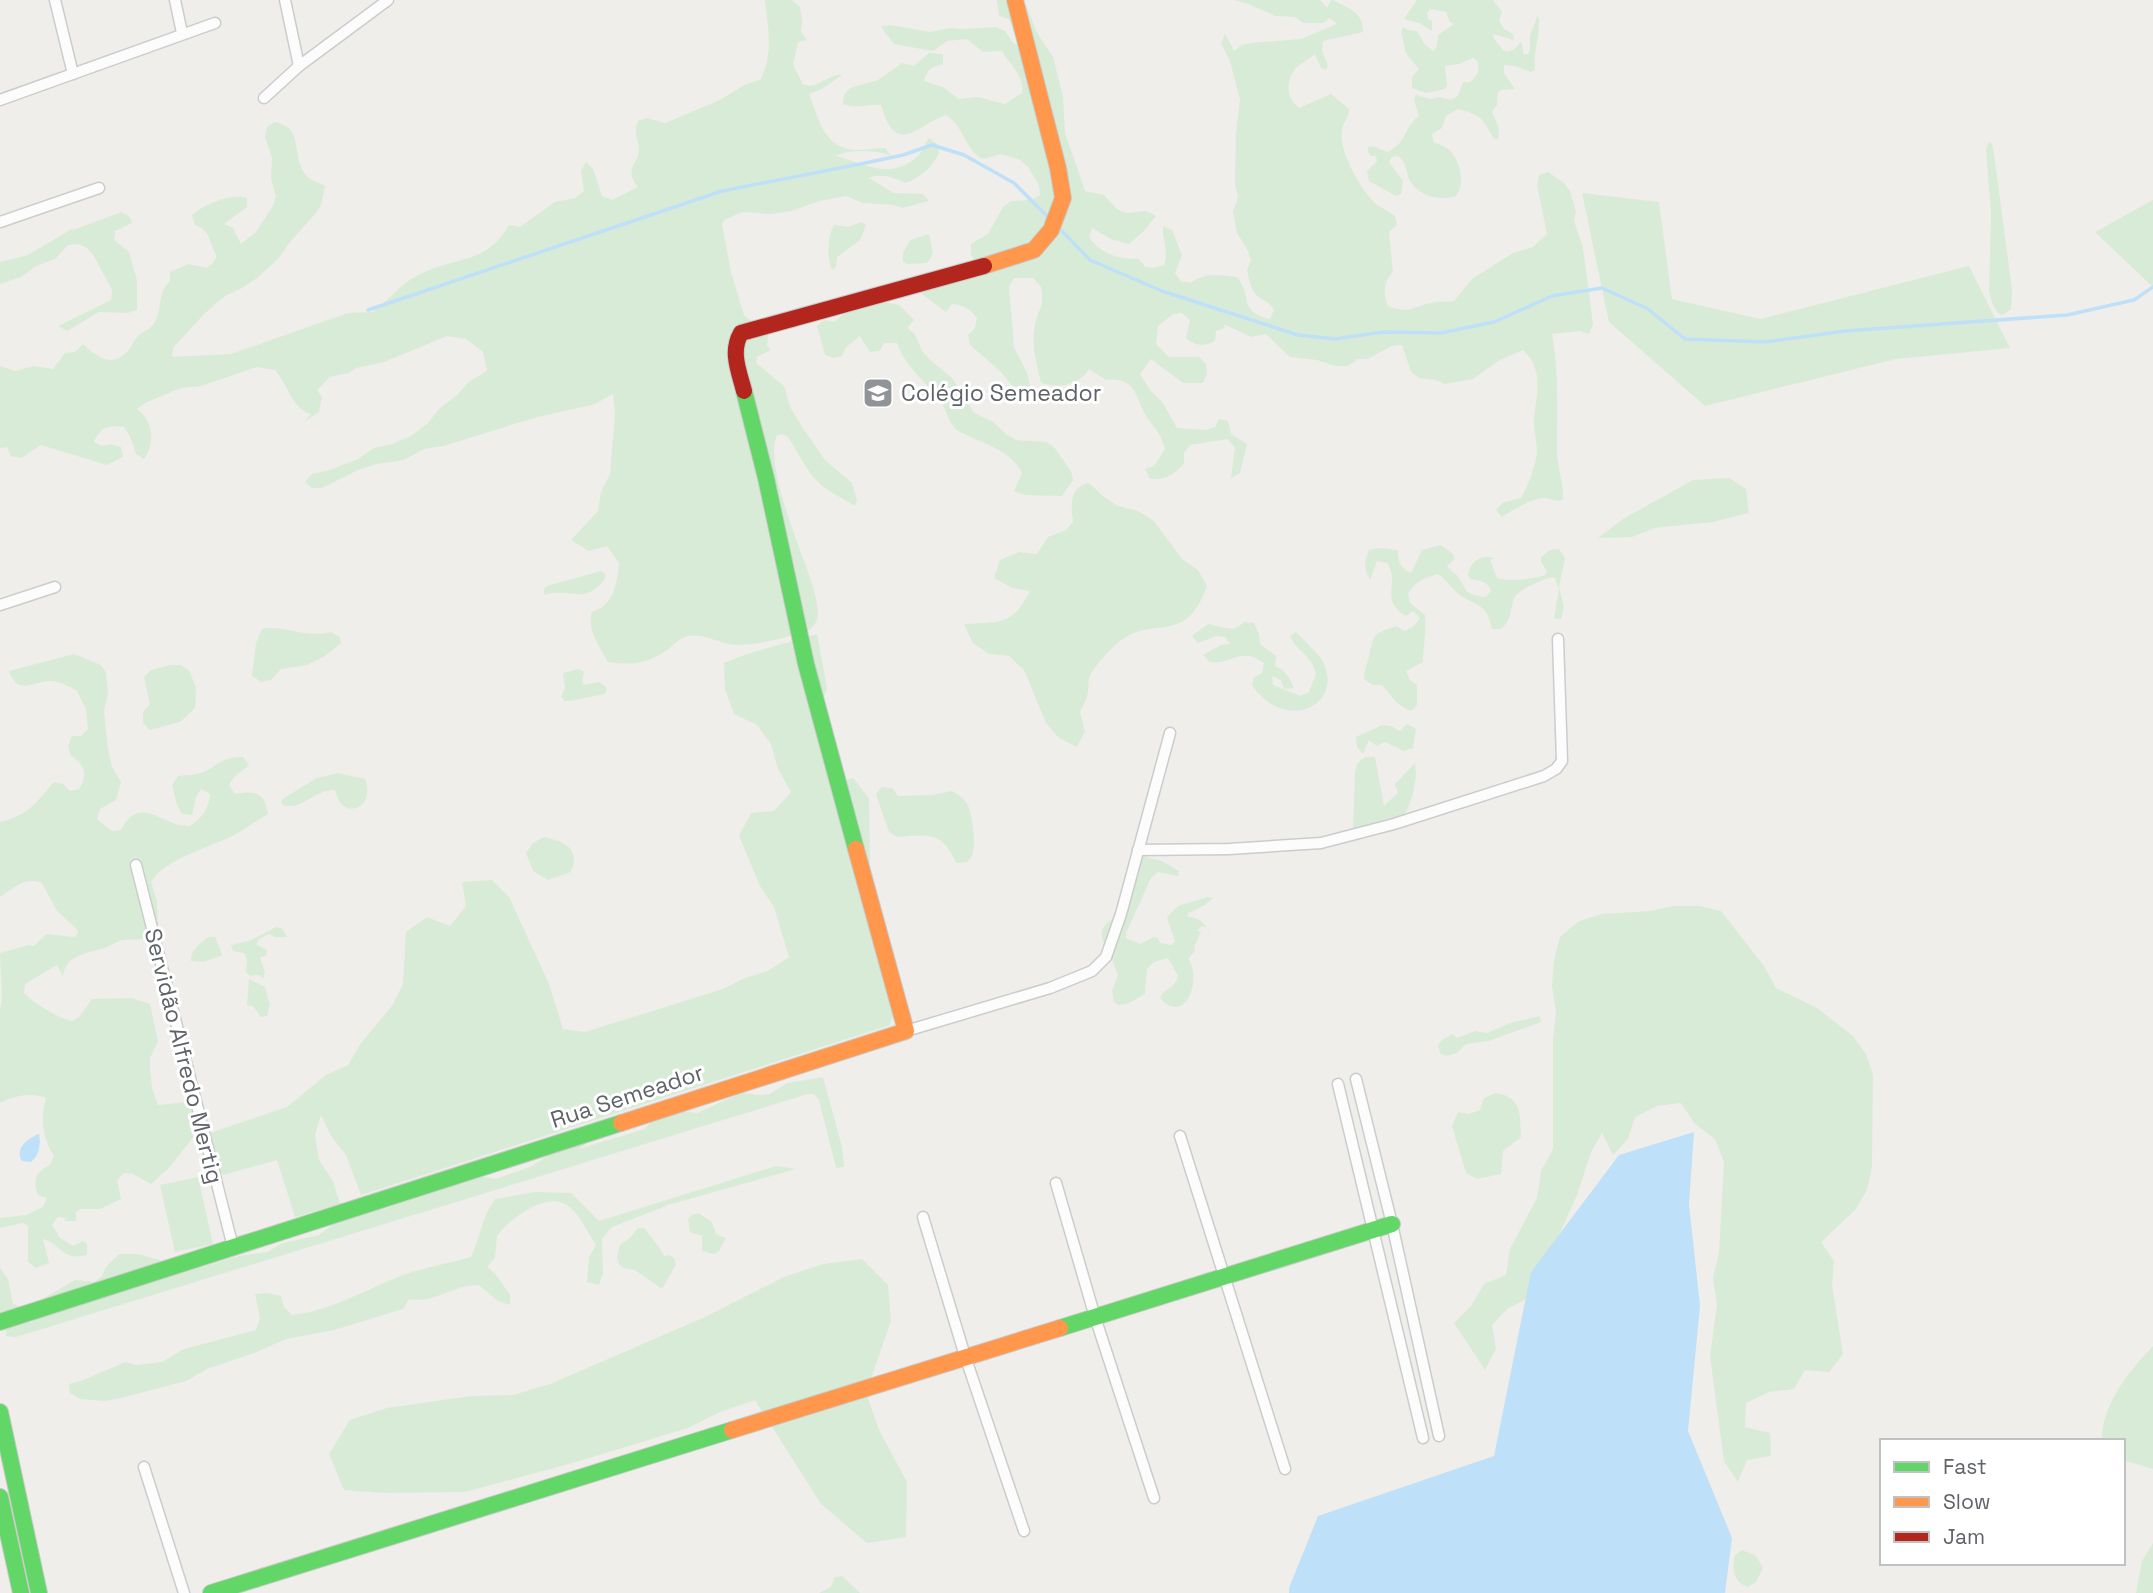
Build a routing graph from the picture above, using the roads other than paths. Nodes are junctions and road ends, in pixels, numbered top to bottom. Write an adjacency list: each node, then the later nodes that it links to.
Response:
1 (55, 0): 9 (street)
2 (175, 0): 7 (street)
3 (285, 0): 8 (street)
4 (388, 0): 8 (street)
5 (1015, 0): 20 (street)
6 (215, 23): 7 (street)
7 (182, 33): 9 (street)
8 (299, 66): 10 (street)
9 (73, 74): 11 (street)
10 (264, 98)
11 (0, 100)
12 (99, 188): 13 (street)
13 (0, 222)
14 (55, 587): 15 (street)
15 (0, 605)
16 (1558, 639): 18 (street)
17 (1170, 733): 18 (street)
18 (1138, 850): 20 (street)
19 (136, 864): 28 (street, Servidão Alfredo Mertig)
20 (906, 1031): 28 (street, Rua Semeador)
21 (1356, 1079): 26 (street)
22 (1338, 1084): 27 (street)
23 (1180, 1136): 29 (street)
24 (1055, 1183): 30 (street)
25 (923, 1217): 32 (street)
26 (1392, 1224): 27 (street); 34 (street)
27 (1374, 1230): 29 (street); 35 (street)
28 (233, 1247): 31 (street, Rua Semeador)
29 (1223, 1276): 30 (street); 37 (street)
30 (1095, 1317): 32 (street); 39 (street)
31 (0, 1322)
32 (965, 1356): 40 (street); 44 (street)
33 (0, 1412): 42 (street)
34 (1439, 1436)
35 (1423, 1438)
36 (144, 1467): 43 (street)
37 (1285, 1469)
38 (0, 1497): 41 (street)
39 (1153, 1498)
40 (1024, 1531)
41 (21, 1593)
42 (39, 1593)
43 (184, 1593)
44 (211, 1593)

